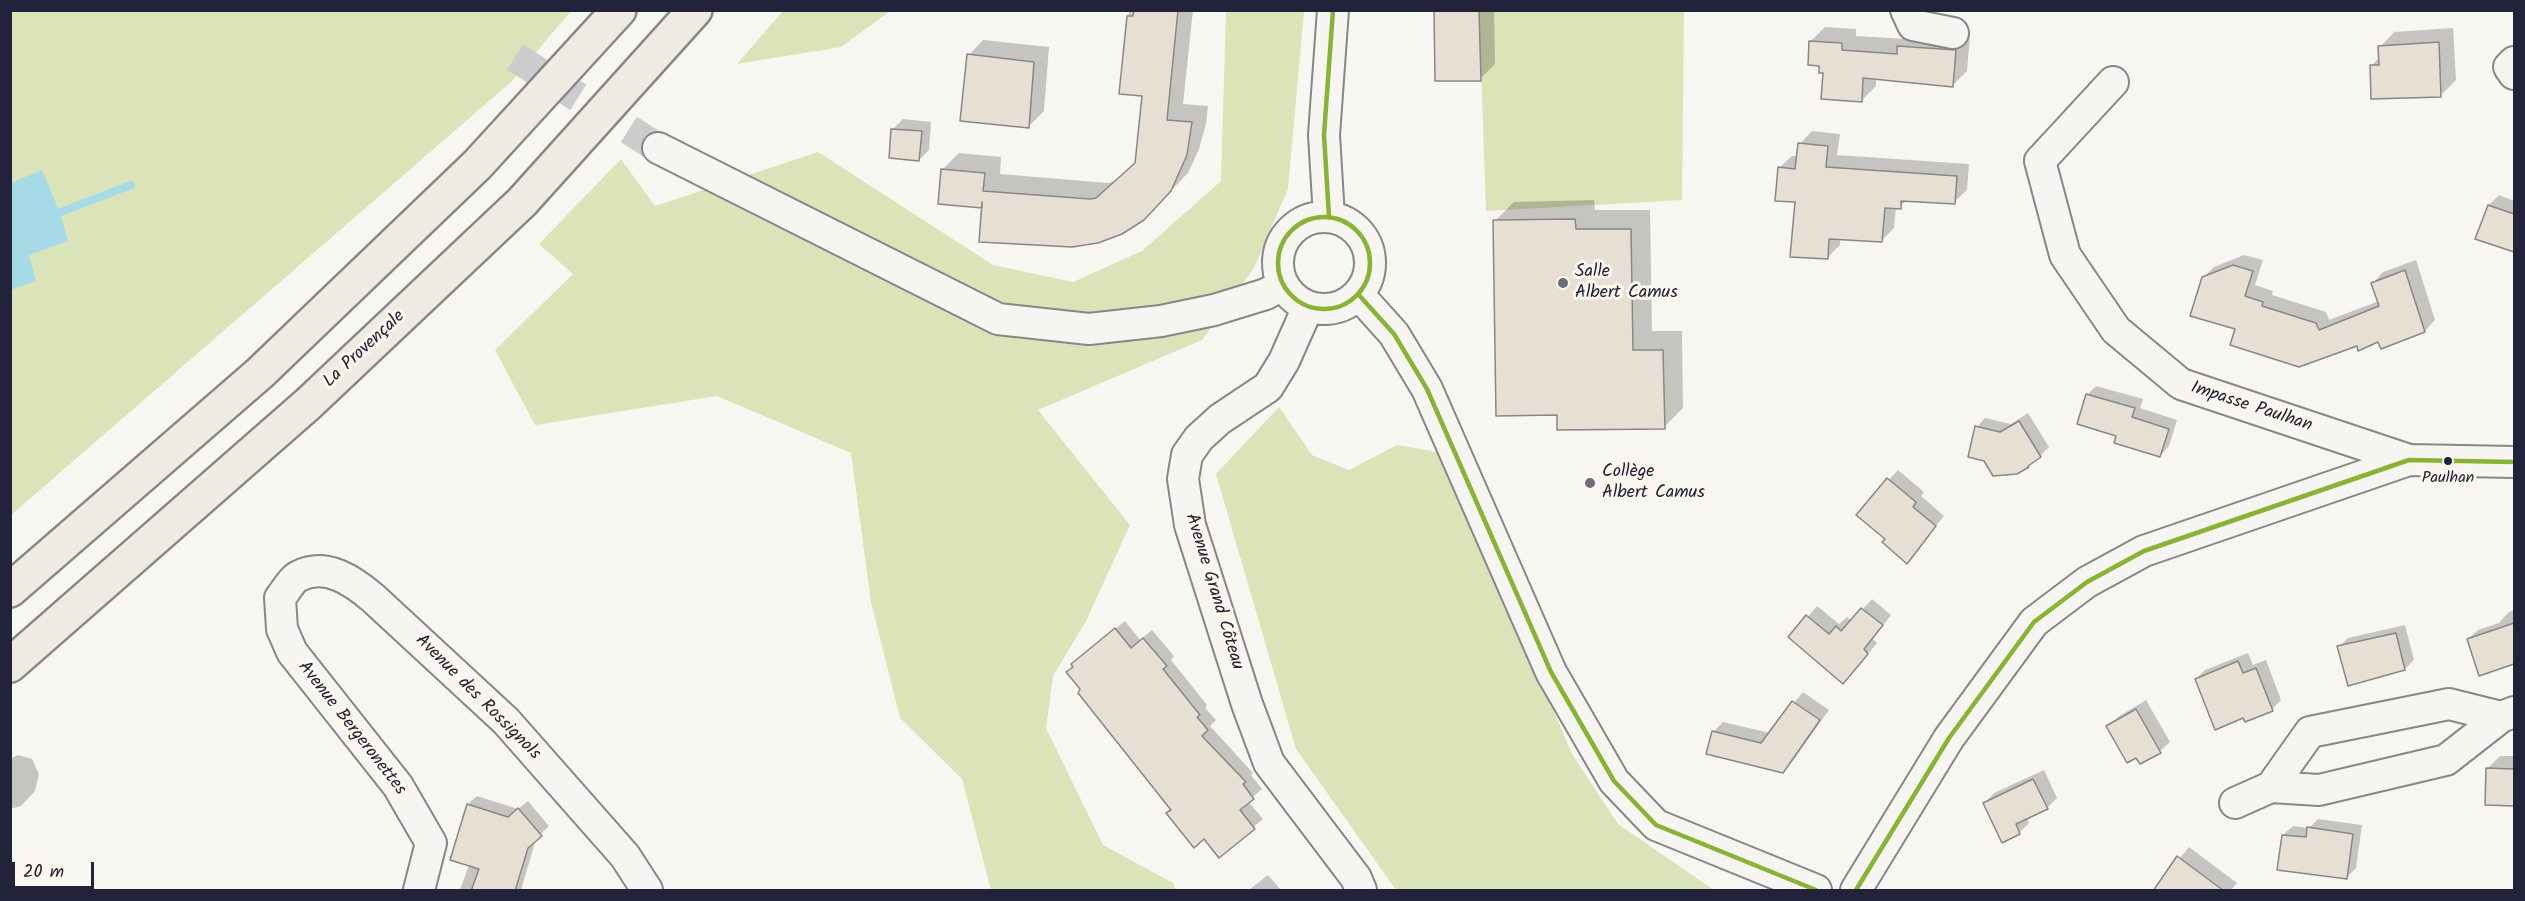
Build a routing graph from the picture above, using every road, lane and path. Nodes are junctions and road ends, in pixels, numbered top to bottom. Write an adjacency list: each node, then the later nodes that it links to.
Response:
1 (619, 10): 16 (highway)
2 (695, 10): 18 (highway, La Provençale)
3 (1333, 10): 10 (street)
4 (1906, 10): 5 (street)
5 (1953, 33)
6 (2514, 62): 7 (street)
7 (2514, 74)
8 (2113, 82): 14 (street, Impasse Paulhan)
9 (658, 148): 11 (street)
10 (1329, 217): 11 (street); 12 (street)
11 (1282, 285): 13 (street)
12 (1358, 294): 13 (street); 25 (street)
13 (1308, 306): 24 (street, Avenue Grand Côteau)
14 (2409, 460): 15 (street); 26 (street)
15 (2514, 462)
16 (10, 590)
17 (280, 598): 22 (street, Avenue Bergeronettes); 23 (street, Avenue des Rossignols)
18 (10, 665)
19 (2508, 714): 20 (street); 20 (street)
20 (2271, 787): 21 (street)
21 (2235, 803)
22 (420, 891)
23 (647, 891)
24 (1361, 891)
25 (1816, 891)
26 (1856, 891)

